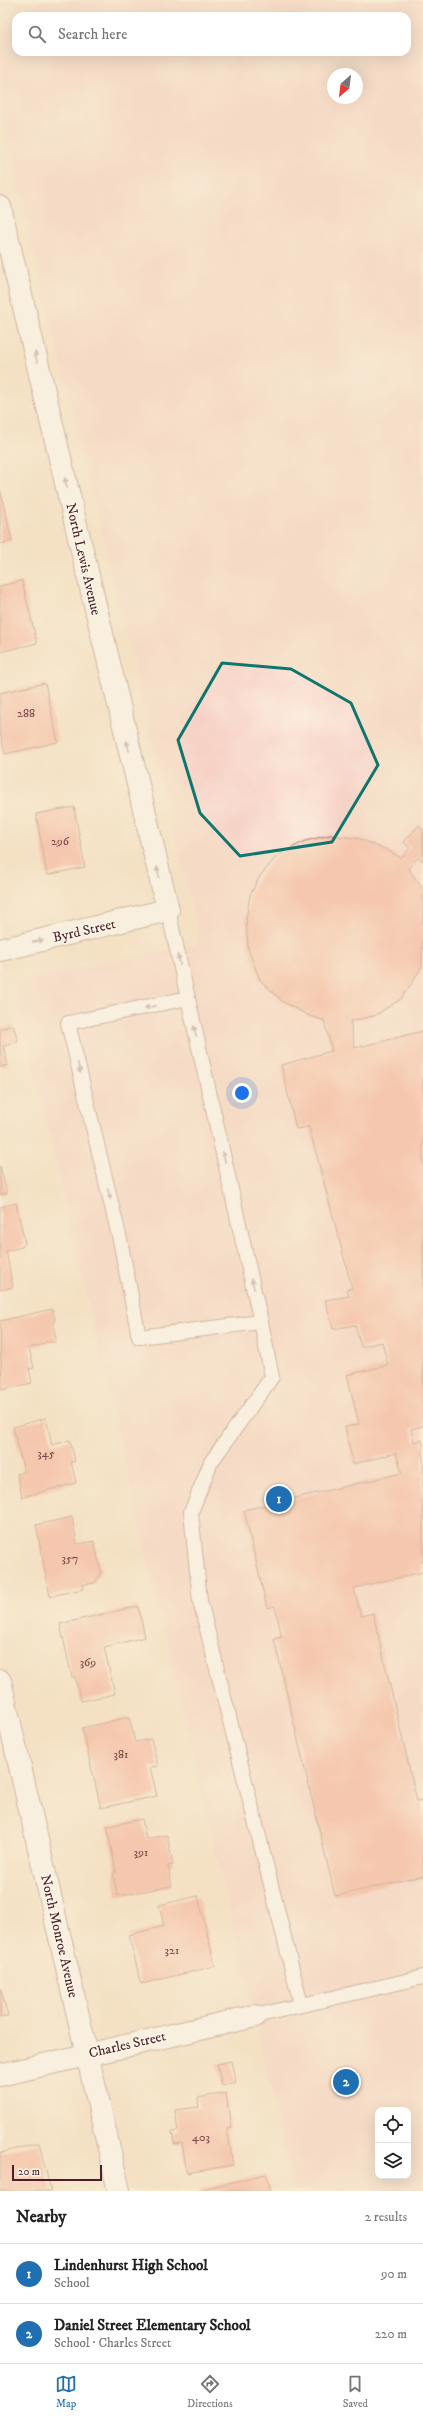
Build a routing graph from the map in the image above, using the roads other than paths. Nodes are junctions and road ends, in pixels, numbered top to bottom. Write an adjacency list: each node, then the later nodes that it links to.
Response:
1 (0, 207): 2 (street, North Lewis Avenue, one-way to 1)
2 (168, 910): 3 (street, Byrd Street, one-way to 2); 4 (lane, one-way to 2)
3 (0, 950)
4 (188, 998): 5 (lane, one-way to 4); 5 (lane, one-way to 5)
5 (261, 1322): 8 (lane)
6 (0, 1681): 10 (street, North Monroe Avenue)
7 (423, 1977): 8 (lane)
8 (301, 2005): 9 (lane)
9 (255, 2016): 10 (street, Charles Street)
10 (87, 2053): 11 (street, Charles Street); 12 (street, North Monroe Avenue)
11 (0, 2075)
12 (119, 2191)

